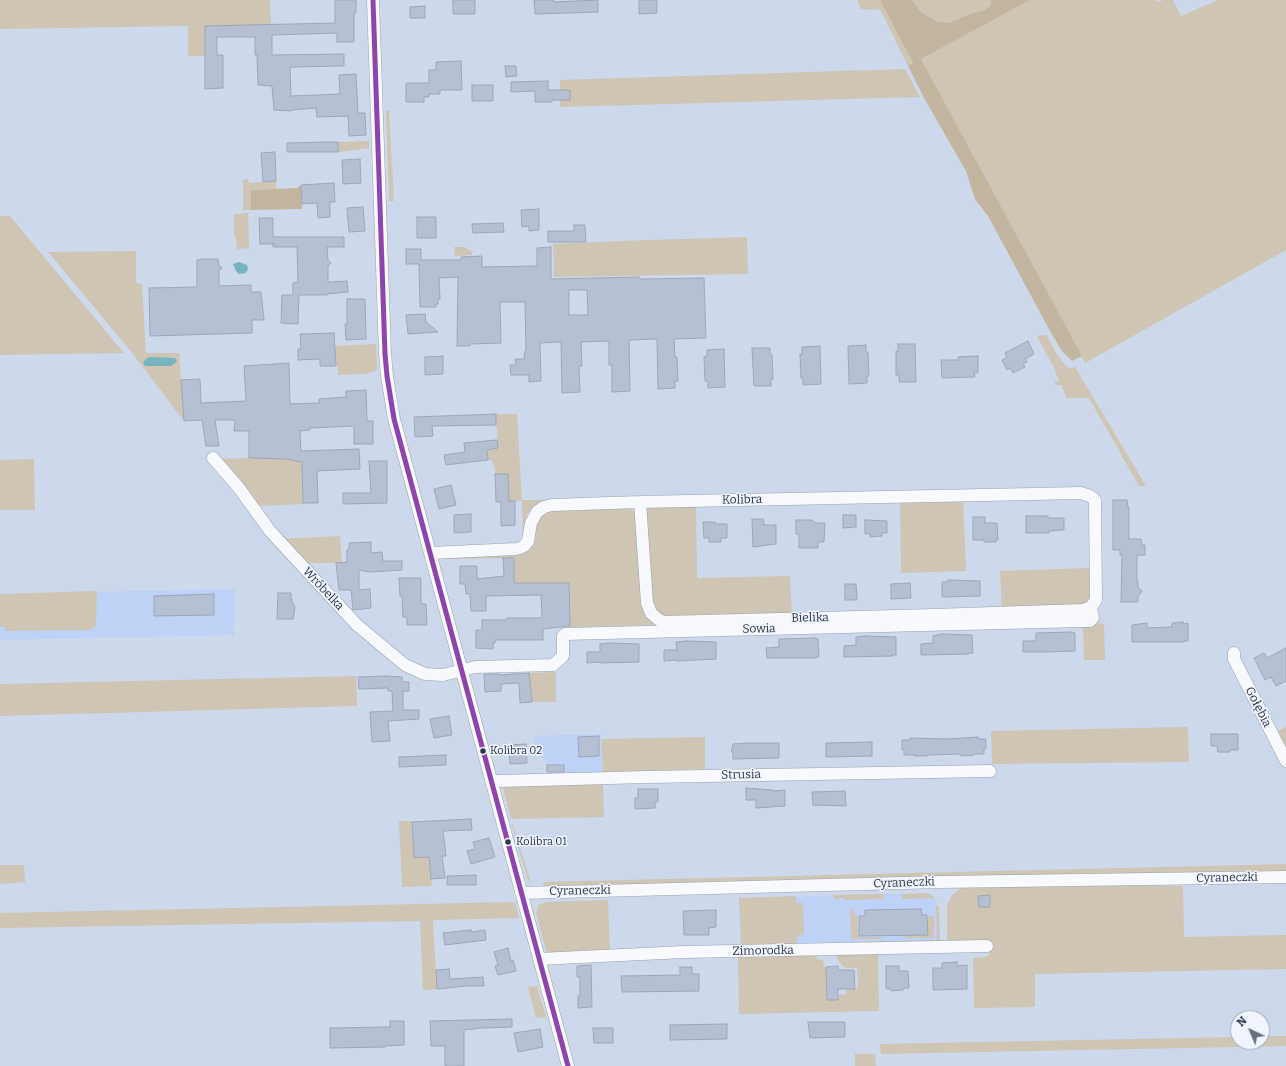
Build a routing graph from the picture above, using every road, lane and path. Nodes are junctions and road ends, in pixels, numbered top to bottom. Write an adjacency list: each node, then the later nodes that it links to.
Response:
1 (373, 0): 4 (street)
2 (213, 458): 7 (street, Wróbelka)
3 (640, 502): 4 (street, Kolibra); 5 (street, Bielika); 5 (street, Kolibra)
4 (430, 553): 7 (street)
5 (1086, 612): 7 (street, Sowia)
6 (1234, 653): 8 (street, Gołębia)
7 (461, 670): 10 (street)
8 (1286, 761)
9 (990, 771): 10 (street, Strusia)
10 (492, 783): 12 (street)
11 (1286, 877): 12 (street, Cyraneczki)
12 (521, 893): 14 (street)
13 (987, 946): 14 (street, Zimorodka)
14 (539, 959): 15 (street)
15 (568, 1066)

